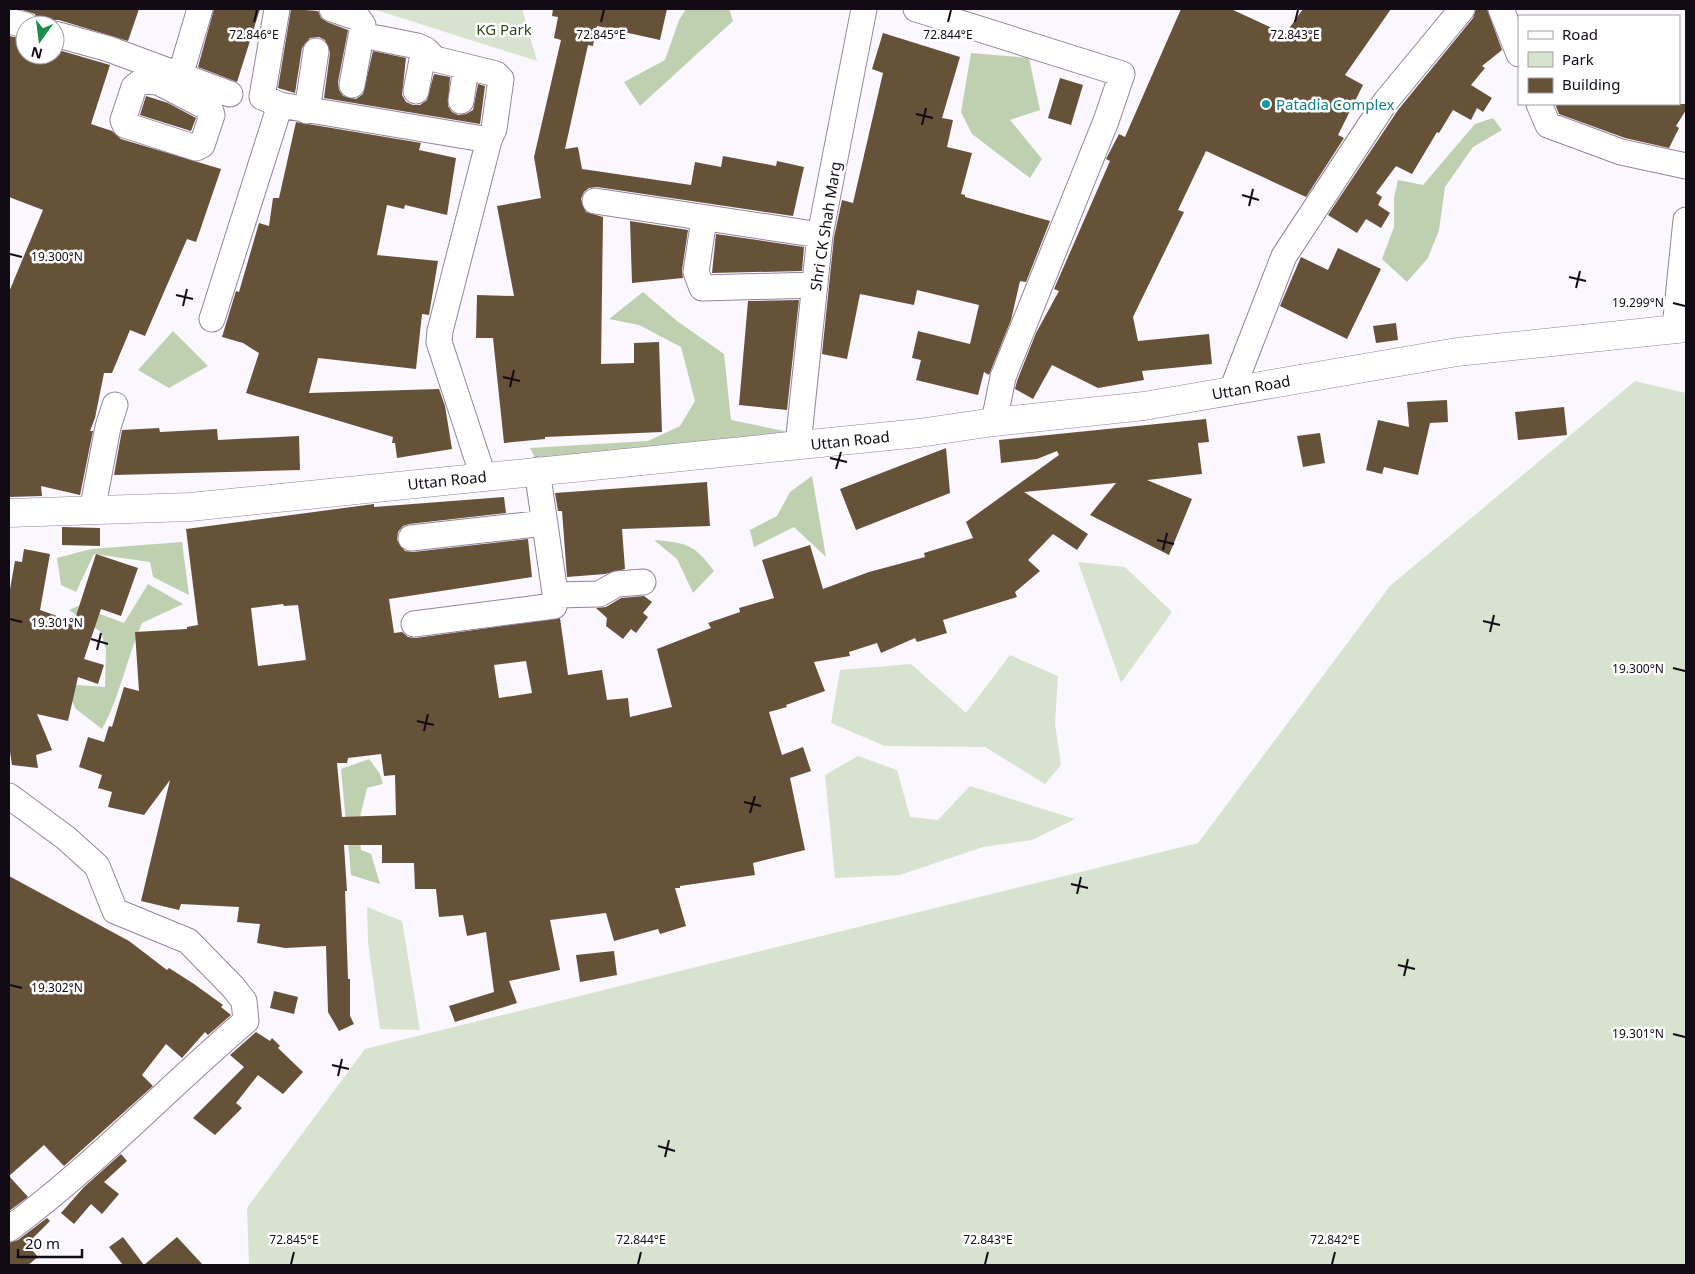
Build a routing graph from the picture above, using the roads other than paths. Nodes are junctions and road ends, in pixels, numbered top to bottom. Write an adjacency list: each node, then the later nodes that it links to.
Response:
1 (200, 9): 14 (street)
2 (277, 9): 20 (street)
3 (332, 9): 15 (street)
4 (864, 9): 27 (street, Shri CK Shah Marg)
5 (916, 9): 33 (street)
6 (1462, 9): 31 (street)
7 (1501, 9): 12 (street)
8 (65, 37): 14 (street)
9 (377, 38): 10 (street)
10 (424, 49): 13 (street); 16 (street)
11 (316, 51): 21 (street)
12 (1518, 52)
13 (466, 67): 18 (street); 22 (street)
14 (167, 76): 17 (street)
15 (352, 85)
16 (416, 91)
17 (230, 94)
18 (461, 101)
19 (1539, 105): 23 (street)
20 (280, 106): 21 (street); 29 (street)
21 (307, 111): 22 (street)
22 (489, 140): 36 (street)
23 (1686, 166)
24 (595, 201): 25 (street)
25 (704, 219): 27 (street); 28 (street)
26 (1686, 220): 30 (street)
27 (820, 235): 28 (street, Shri CK Shah Marg)
28 (815, 285): 34 (street, Shri CK Shah Marg)
29 (212, 319)
30 (1681, 328): 31 (street, Uttan Road)
31 (1232, 390): 33 (street, Uttan Road)
32 (116, 405): 37 (street)
33 (994, 422): 34 (street, Uttan Road)
34 (798, 445): 35 (street, Uttan Road)
35 (537, 470): 36 (street, Uttan Road); 39 (street)
36 (483, 476): 37 (street, Uttan Road)
37 (92, 510): 38 (street, Uttan Road)
38 (9, 513)
39 (545, 523): 40 (street); 42 (street)
40 (411, 538)
41 (643, 582): 42 (street)
42 (556, 596): 43 (street)
43 (414, 624)
44 (9, 796): 45 (street)
45 (9, 1230)

